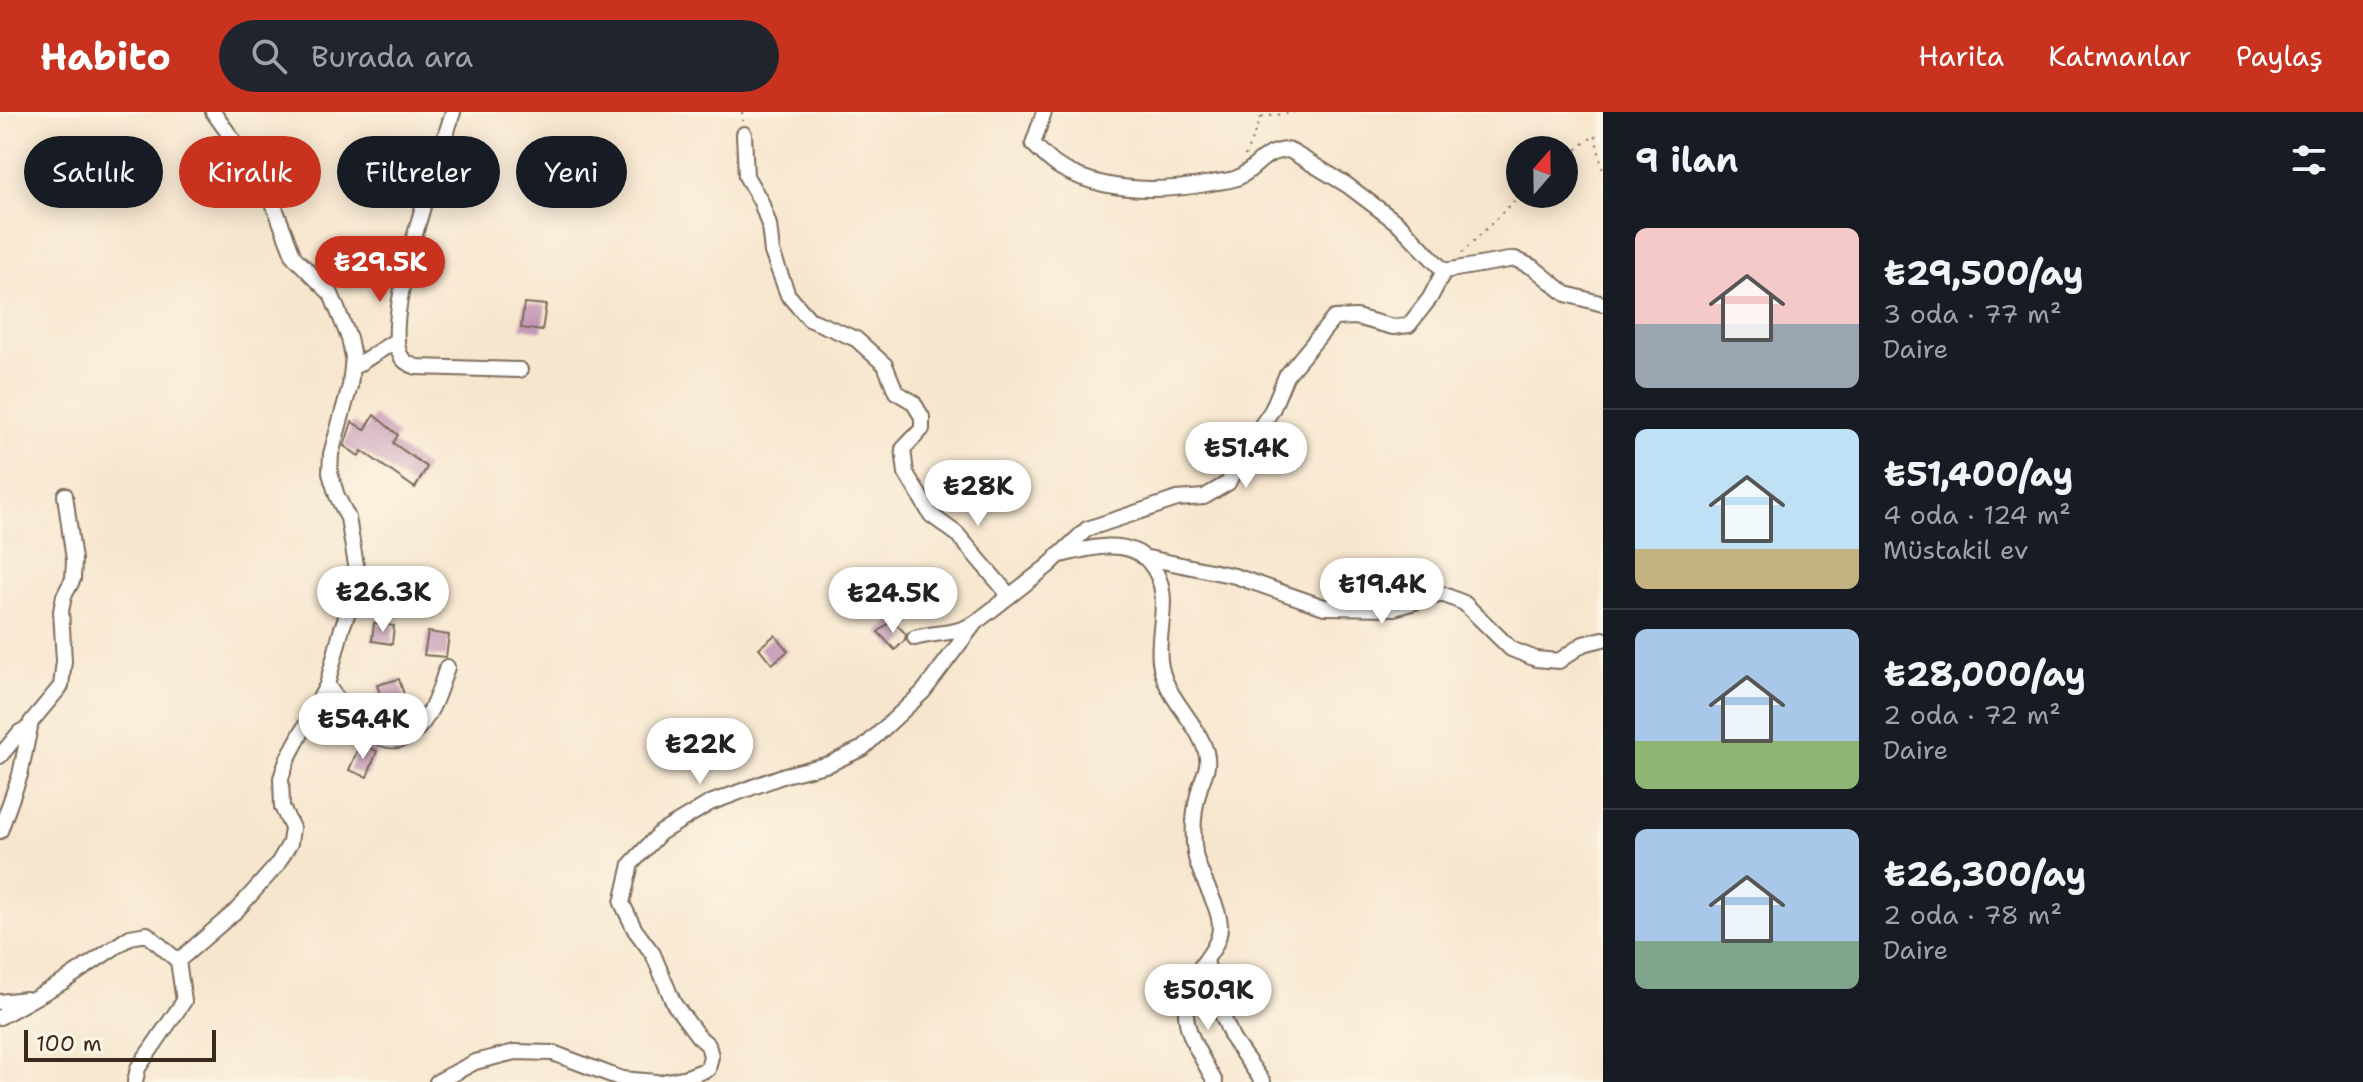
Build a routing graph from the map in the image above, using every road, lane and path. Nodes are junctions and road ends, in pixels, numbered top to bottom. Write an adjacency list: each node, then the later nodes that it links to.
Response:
1 (213, 112): 14 (street)
2 (453, 112): 13 (street)
3 (1044, 112): 9 (street)
4 (1296, 112): 5 (path)
5 (1260, 114): 9 (path)
6 (744, 134): 19 (street)
7 (1578, 148): 8 (path)
8 (1603, 171)
9 (1237, 178): 11 (street)
10 (1507, 208): 11 (path)
11 (1444, 271): 12 (street); 17 (street)
12 (1603, 304)
13 (397, 340): 14 (street); 15 (street)
14 (352, 368): 24 (street)
15 (520, 370)
16 (65, 495): 25 (street)
17 (1057, 557): 18 (street); 19 (street)
18 (1143, 557): 22 (street); 28 (street)
19 (1009, 595): 20 (street)
20 (975, 623): 21 (street); 36 (street)
21 (915, 638)
22 (1603, 639)
23 (447, 667): 24 (street)
24 (327, 685): 29 (street)
25 (30, 727): 26 (street); 27 (street)
26 (0, 756)
27 (0, 831)
28 (1206, 960): 37 (street); 38 (street)
29 (178, 961): 30 (street); 33 (street)
30 (34, 998): 31 (street); 32 (street)
31 (0, 1002)
32 (0, 1017)
33 (135, 1082)
34 (437, 1082): 35 (street)
35 (656, 1082)
36 (662, 1082)
37 (1215, 1082)
38 (1263, 1082)

